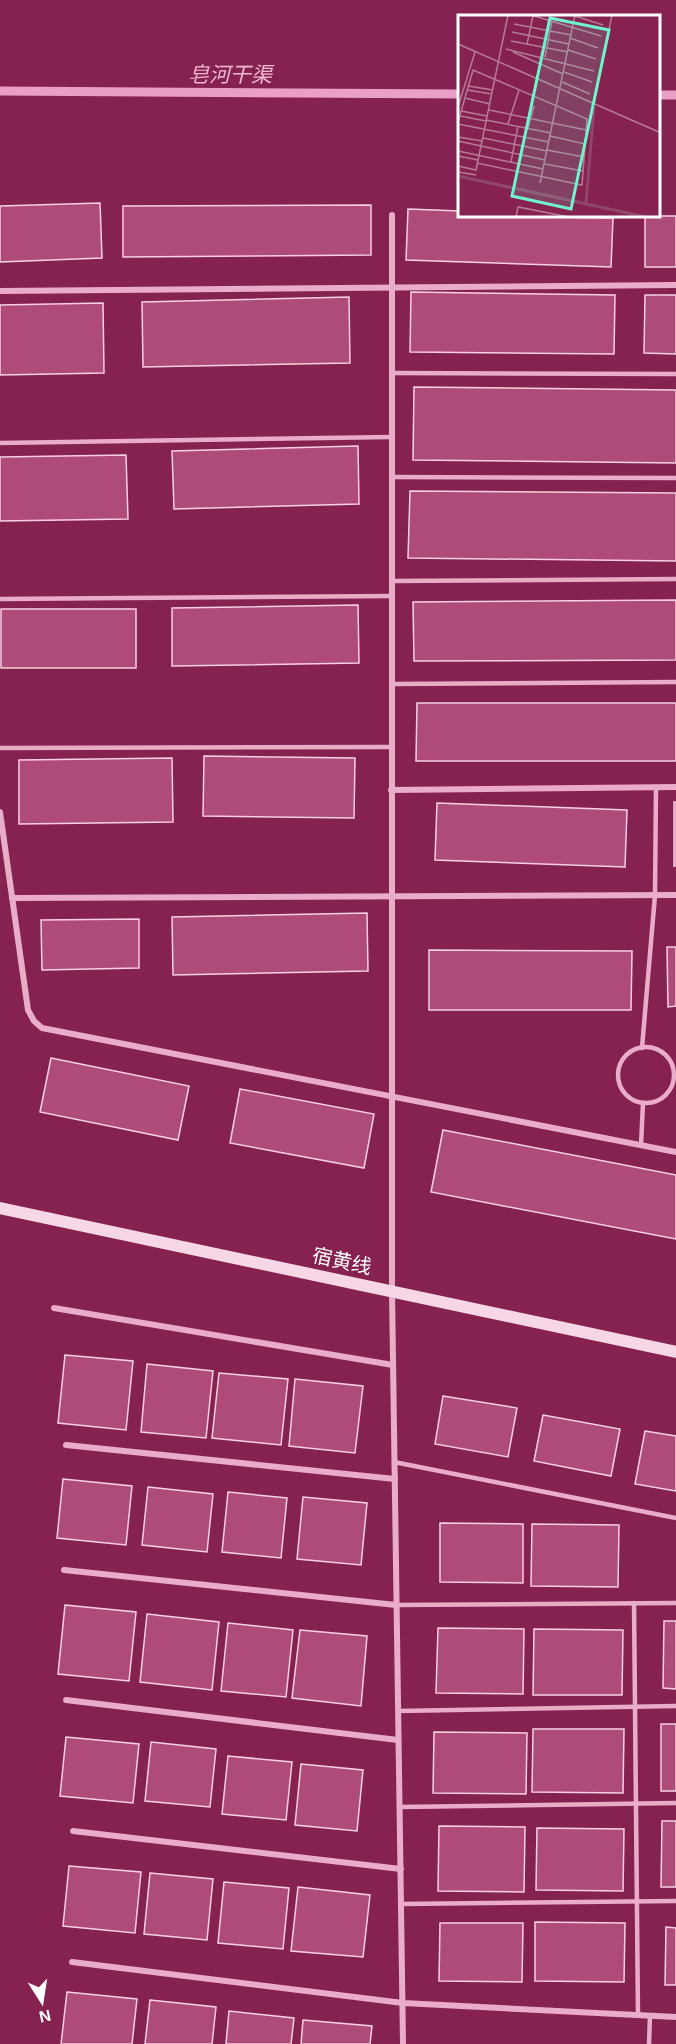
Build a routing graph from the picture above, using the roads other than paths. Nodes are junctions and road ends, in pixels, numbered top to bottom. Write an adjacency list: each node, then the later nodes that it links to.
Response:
1 (392, 215): 3 (street)
2 (676, 285): 3 (street)
3 (392, 286): 4 (street); 5 (street)
4 (0, 291)
5 (392, 373): 6 (lane); 7 (street)
6 (676, 374)
7 (392, 437): 8 (lane); 9 (street)
8 (0, 443)
9 (392, 477): 10 (lane); 12 (street)
10 (676, 478)
11 (676, 579): 12 (lane)
12 (392, 581): 13 (street)
13 (392, 596): 14 (lane); 16 (street)
14 (0, 599)
15 (676, 682): 16 (lane)
16 (392, 684): 17 (street)
17 (392, 747): 18 (lane); 21 (street)
18 (0, 748)
19 (656, 788): 20 (street); 21 (street); 23 (lane)
20 (676, 788)
21 (392, 790): 25 (street)
22 (0, 812): 26 (street)
23 (655, 895): 24 (street); 25 (street); 27 (lane)
24 (676, 895)
25 (392, 896): 26 (street); 28 (street)
26 (12, 898): 28 (street)
27 (642, 1048): 29 (lane); 29 (lane)
28 (392, 1096): 30 (street); 33 (street)
29 (643, 1103): 30 (lane)
30 (641, 1145): 31 (street)
31 (676, 1152)
32 (0, 1208): 33 (main road, 宿黄线)
33 (392, 1291): 35 (main road, 宿黄线); 36 (street)
34 (54, 1308): 36 (street)
35 (676, 1352)
36 (393, 1365): 38 (street)
37 (66, 1444): 39 (street)
38 (394, 1462): 39 (street); 40 (lane)
39 (394, 1479): 44 (street)
40 (676, 1518)
41 (64, 1570): 44 (street)
42 (634, 1603): 43 (lane); 44 (lane); 47 (lane)
43 (676, 1603)
44 (396, 1605): 48 (street)
45 (66, 1700): 49 (street)
46 (676, 1706): 47 (lane)
47 (635, 1707): 48 (lane); 51 (lane)
48 (398, 1712): 49 (street)
49 (398, 1740): 52 (street)
50 (676, 1803): 51 (lane)
51 (636, 1804): 52 (lane); 56 (lane)
52 (400, 1807): 54 (street)
53 (73, 1831): 54 (street)
54 (401, 1869): 57 (street)
55 (676, 1901): 56 (lane)
56 (637, 1902): 57 (lane); 60 (lane)
57 (401, 1904): 59 (street)
58 (72, 1962): 59 (street)
59 (403, 2003): 60 (street); 63 (street)
60 (638, 2015): 61 (street)
61 (650, 2016): 62 (street); 64 (lane)
62 (676, 2017)
63 (403, 2044)
64 (649, 2044)

